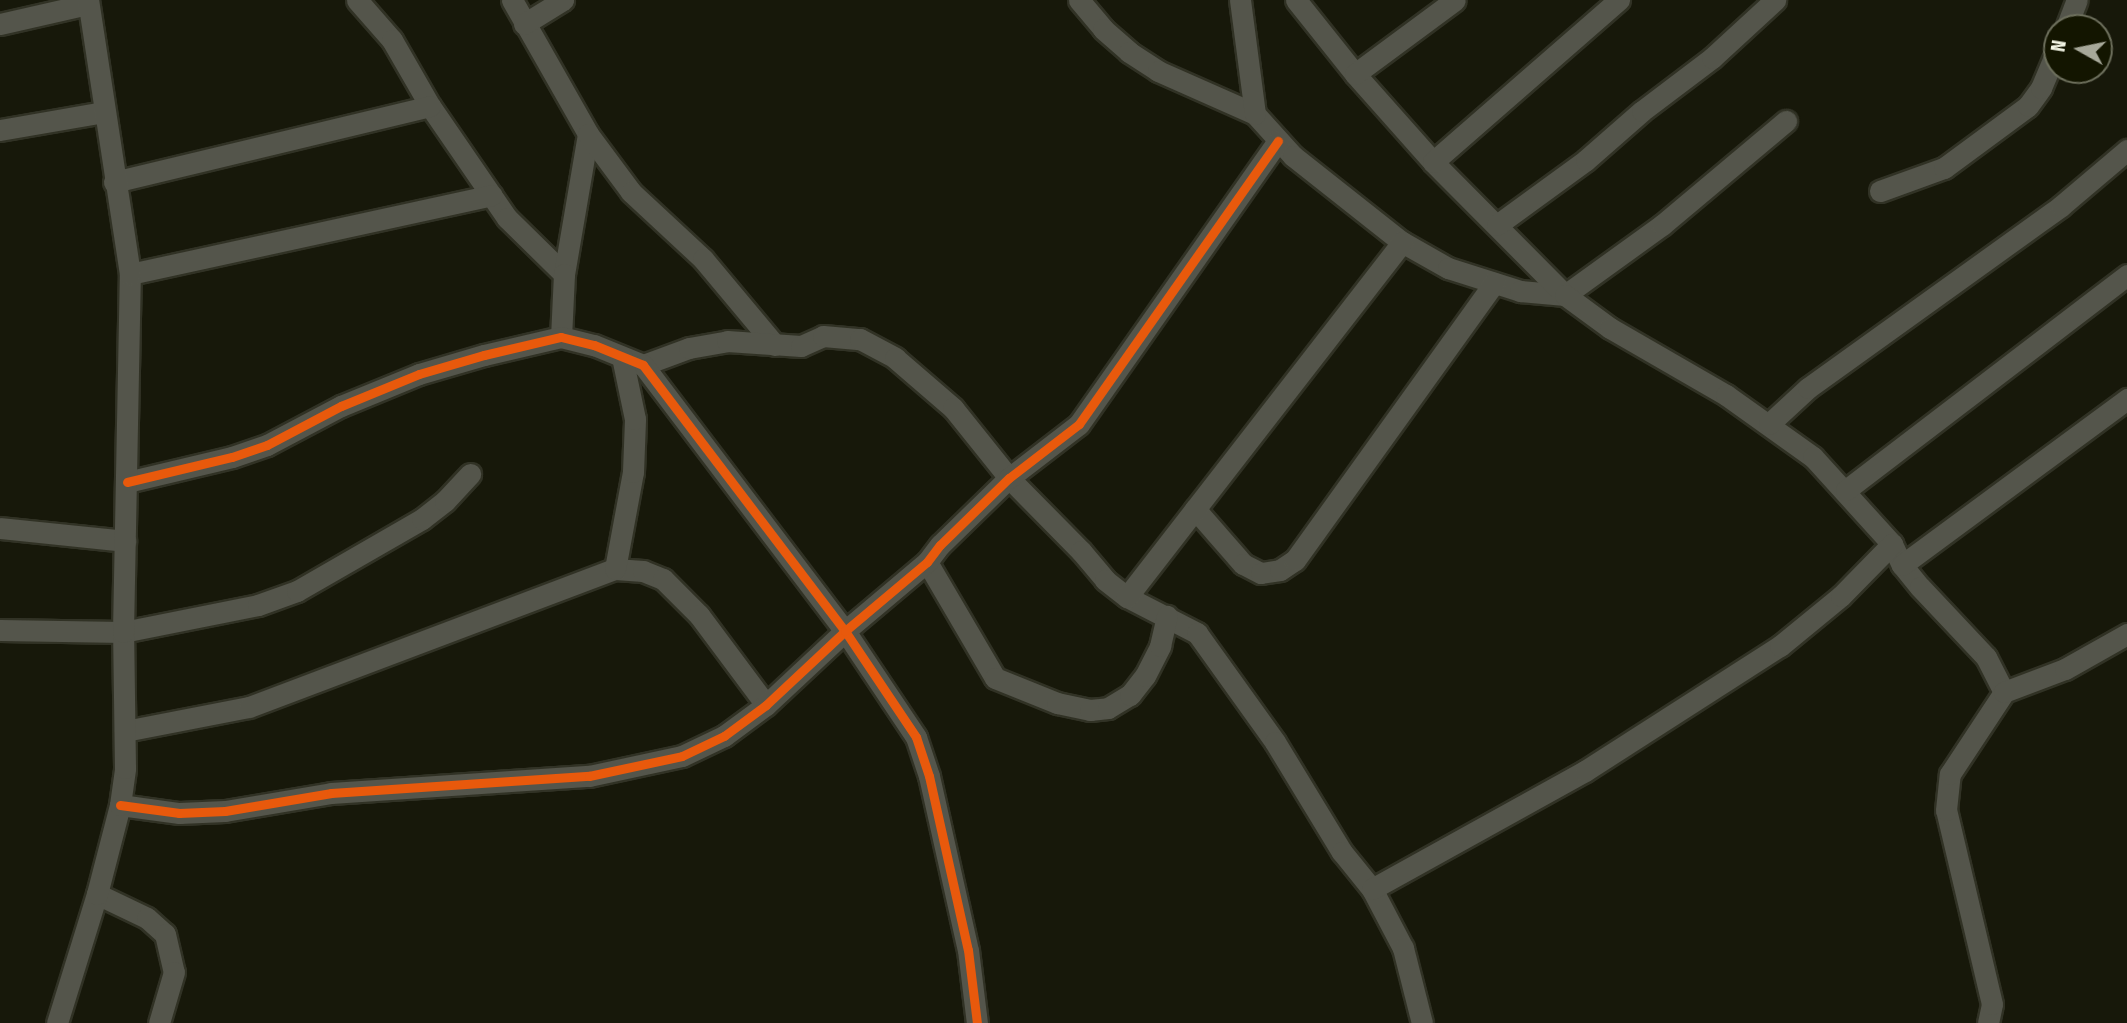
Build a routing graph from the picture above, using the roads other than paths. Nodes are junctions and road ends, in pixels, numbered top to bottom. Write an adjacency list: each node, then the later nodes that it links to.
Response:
1 (357, 0): 15 (street)
2 (512, 0): 12 (street)
3 (563, 0): 12 (street)
4 (1080, 0): 17 (street)
5 (1240, 0): 17 (street)
6 (1296, 0): 13 (street)
7 (1455, 0): 13 (street)
8 (1619, 0): 23 (street)
9 (1775, 0): 27 (street)
10 (88, 2): 11 (street); 16 (street)
11 (0, 24)
12 (524, 24): 20 (street)
13 (1354, 74): 23 (street)
14 (2043, 83): 25 (street)
15 (430, 106): 24 (street); 26 (street)
16 (104, 112): 19 (street); 24 (street)
17 (1255, 114): 21 (street)
18 (1786, 121): 33 (street)
19 (0, 130)
20 (588, 134): 30 (street); 35 (street)
21 (1278, 141): 28 (street); 41 (street)
22 (2127, 150): 39 (street)
23 (1433, 162): 27 (street)
24 (114, 183): 29 (street)
25 (1880, 191)
26 (491, 195): 29 (street); 30 (street)
27 (1496, 225): 33 (street)
28 (1402, 242): 32 (street); 44 (street)
29 (130, 274): 42 (street)
30 (564, 274): 34 (street)
31 (2127, 275): 43 (street)
32 (1494, 284): 33 (street); 44 (street)
33 (1565, 295): 39 (street)
34 (561, 337): 36 (street); 42 (street)
35 (775, 345): 37 (street); 41 (street)
36 (622, 357): 37 (street); 50 (street)
37 (643, 365): 54 (street)
38 (2127, 398): 49 (street)
39 (1769, 424): 43 (street)
40 (470, 474): 55 (street)
41 (1009, 478): 48 (street); 51 (street)
42 (127, 482): 46 (street)
43 (1846, 489): 47 (street)
44 (1195, 509): 51 (street)
45 (0, 527): 46 (street)
46 (125, 541): 55 (street)
47 (1892, 544): 49 (street); 61 (street)
48 (927, 562): 52 (street); 54 (street)
49 (1902, 565): 57 (street)
50 (615, 569): 58 (street); 59 (street)
51 (1127, 597): 52 (street)
52 (1167, 616): 61 (street)
53 (0, 630): 55 (street)
54 (845, 631): 58 (street); 65 (street)
55 (123, 632): 59 (street)
56 (2127, 634): 57 (street)
57 (2004, 692): 67 (street)
58 (766, 705): 60 (street)
59 (125, 731): 60 (street)
60 (120, 805): 62 (street)
61 (1372, 889): 66 (street)
62 (97, 894): 63 (street); 64 (street)
63 (57, 1023)
64 (159, 1023)
65 (977, 1023)
66 (1422, 1023)
67 (1988, 1023)

